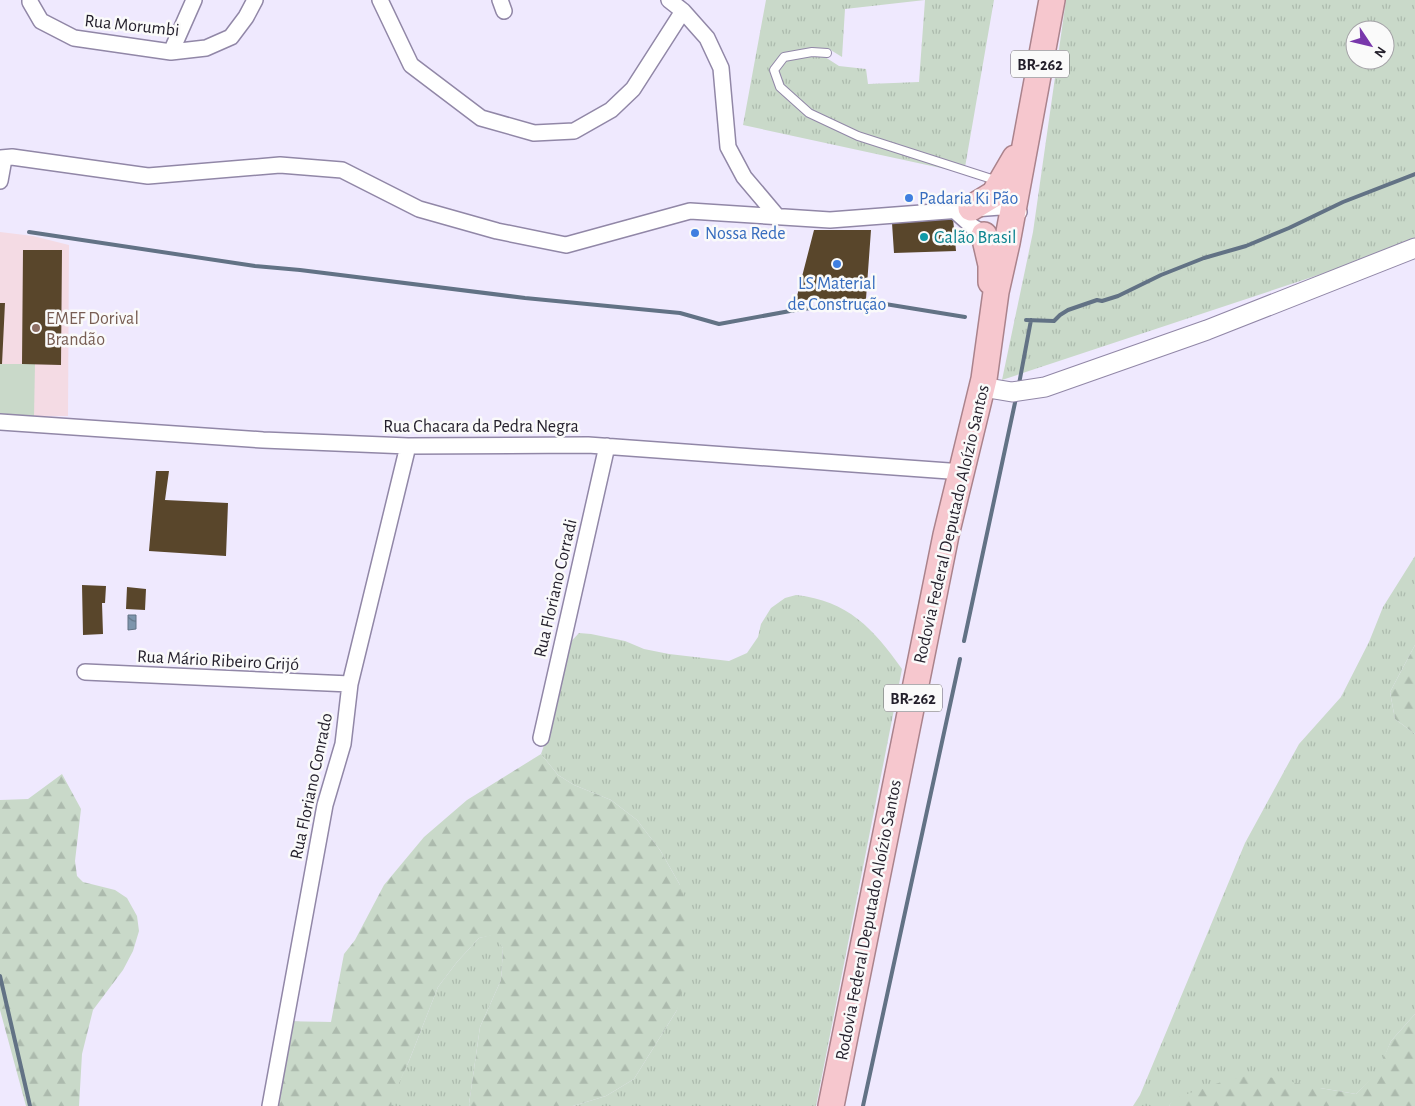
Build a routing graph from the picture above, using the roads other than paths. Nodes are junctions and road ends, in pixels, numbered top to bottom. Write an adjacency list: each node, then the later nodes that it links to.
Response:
1 (30, 0): 8 (street, Rua Morumbi)
2 (194, 0): 8 (street)
3 (255, 0): 8 (street, Rua Morumbi)
4 (380, 0): 7 (street)
5 (669, 0): 7 (street)
6 (1052, 0): 10 (highway, Rodovia Federal Deputado Aloízio Santos / BR-262)
7 (683, 11): 17 (street)
8 (172, 52)
9 (827, 53): 14 (lane)
10 (1037, 81): 11 (highway, Rodovia Federal Deputado Aloízio Santos / BR-262); 16 (highway)
11 (1028, 128): 14 (highway); 16 (highway, Rodovia Federal Deputado Aloízio Santos / BR-262)
12 (4, 156): 13 (street); 17 (street)
13 (0, 181)
14 (1002, 182): 15 (highway)
15 (963, 210): 16 (street); 17 (street); 18 (street)
16 (1016, 212): 18 (highway, Rodovia Federal Deputado Aloízio Santos / BR-262)
17 (777, 216)
18 (1002, 240): 20 (highway); 20 (highway, Rodovia Federal Deputado Aloízio Santos / BR-262)
19 (1415, 248): 20 (street)
20 (983, 382): 24 (highway, Rodovia Federal Deputado Aloízio Santos / BR-262)
21 (0, 422): 22 (street, Rua Chacara da Pedra Negra)
22 (408, 446): 23 (street, Rua Chacara da Pedra Negra); 26 (street, Rua Floriano Conrado)
23 (607, 446): 24 (street, Rua Chacara da Pedra Negra); 27 (street, Rua Floriano Corradi)
24 (963, 472): 29 (highway, Rodovia Federal Deputado Aloízio Santos / BR-262)
25 (85, 672): 26 (street, Rua Mário Ribeiro Grijó)
26 (350, 684): 28 (street, Rua Floriano Conrado)
27 (541, 738)
28 (270, 1106)
29 (831, 1106)

